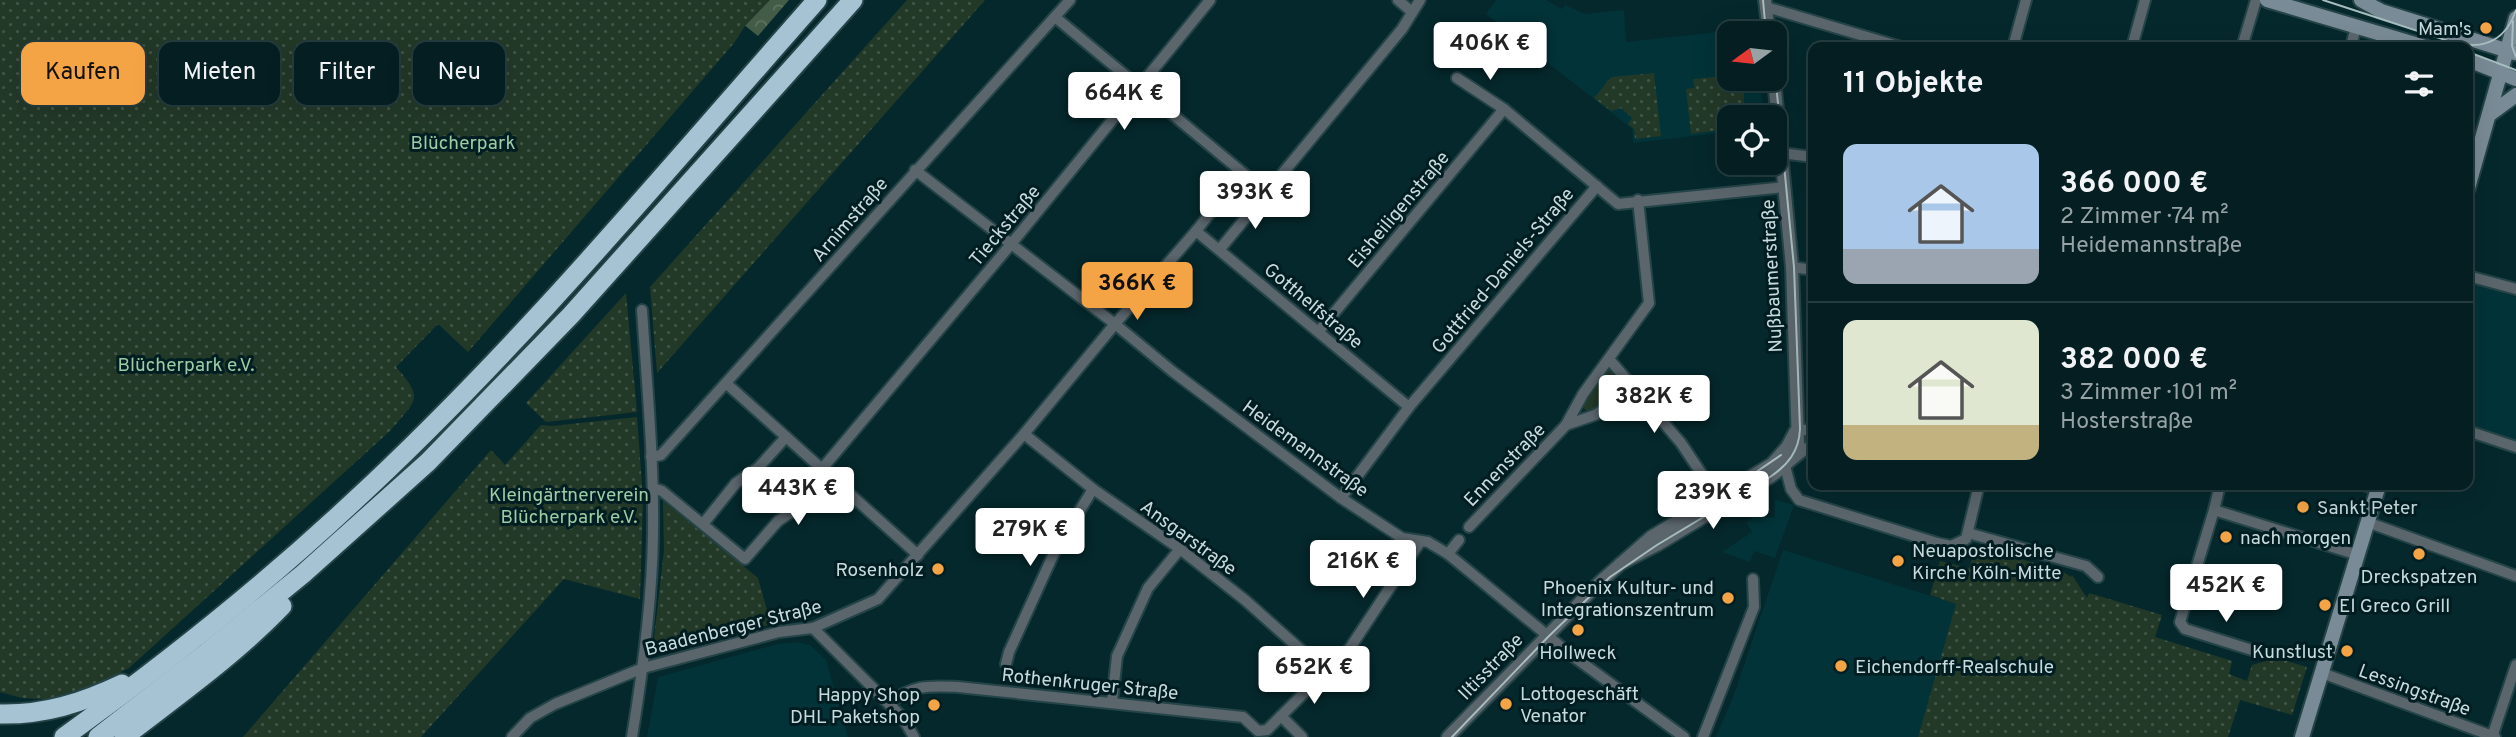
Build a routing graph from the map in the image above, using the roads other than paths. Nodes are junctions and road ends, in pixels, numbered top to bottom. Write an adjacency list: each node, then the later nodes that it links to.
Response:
1 (817, 0): 95 (highway)
2 (853, 0): 86 (highway)
3 (1070, 0): 14 (street, Arnimstraße)
4 (1210, 0): 28 (street, Tieckstraße)
5 (1398, 0): 13 (street)
6 (1420, 0): 13 (street)
7 (2026, 0): 18 (street)
8 (2145, 0): 19 (street)
9 (2256, 0): 20 (street)
10 (2267, 0): 16 (main road)
11 (2362, 0): 23 (main road)
12 (1766, 4): 17 (street)
13 (1412, 12): 40 (street)
14 (1055, 16): 28 (street); 34 (street, Arnimstraße)
15 (2516, 18): 23 (main road)
16 (2356, 26): 21 (street); 22 (main road)
17 (1885, 42)
18 (2014, 42)
19 (2133, 42)
20 (2243, 42)
21 (2352, 42)
22 (2409, 42)
23 (2511, 52): 25 (main road)
24 (2473, 62): 25 (main road)
25 (2501, 72): 27 (main road); 31 (main road)
26 (1457, 78): 30 (street)
27 (2516, 79)
28 (1141, 86): 36 (street); 43 (street, Tieckstraße)
29 (2516, 95): 31 (main road)
30 (1504, 109): 38 (street); 51 (street, Eisheiligenstraße)
31 (2489, 115): 35 (main road)
32 (1787, 154): 33 (street)
33 (1808, 156)
34 (915, 170): 43 (street, Heidemannstraße); 53 (street, Arnimstraße)
35 (2473, 171)
36 (1242, 173): 40 (street); 42 (street, Baadenberger Straße)
37 (1784, 175): 39 (street, Nußbaumerstraße)
38 (1597, 186): 41 (street, Gottfried-Daniels-Straße); 55 (street, Gottfried-Daniels-Straße)
39 (1785, 187): 41 (street, Gottfried-Daniels-Straße); 45 (street, Nußbaumerstraße)
40 (1266, 192): 44 (street)
41 (1638, 200): 52 (street, Ennenstraße)
42 (1196, 230): 44 (street, Gotthelfstraße); 50 (street, Baadenberger Straße)
43 (1012, 243): 50 (street, Heidemannstraße); 66 (street, Tieckstraße)
44 (1220, 250): 51 (street, Gotthelfstraße)
45 (1792, 267): 46 (street); 57 (street, Nußbaumerstraße)
46 (1808, 269)
47 (2473, 277): 48 (street)
48 (2516, 289)
49 (642, 310): 64 (street)
50 (1115, 324): 60 (street, Baadenberger Straße); 73 (street, Heidemannstraße)
51 (1319, 331): 55 (street, Gotthelfstraße)
52 (1609, 359): 54 (street); 56 (street, Ennenstraße)
53 (727, 384): 61 (street); 64 (street, Arnimstraße)
54 (1636, 389): 56 (street, Ennenstraße); 72 (street)
55 (1409, 407): 73 (street, Gottfried-Daniels-Straße)
56 (1566, 425): 77 (street, Ennenstraße)
57 (1798, 429): 58 (street); 65 (street); 72 (street, Iltisstraße)
58 (1808, 430)
59 (2473, 432): 63 (street)
60 (1024, 434): 68 (street, Ansgarstraße); 83 (street, Baadenberger Straße)
61 (786, 437): 66 (street); 76 (street)
62 (1808, 447): 65 (street, Iltisstraße)
63 (2516, 447)
64 (651, 457): 67 (street)
65 (1785, 466): 78 (street); 85 (street, Iltisstraße)
66 (824, 472): 76 (street, Tieckstraße); 83 (street)
67 (653, 488): 76 (street); 96 (street)
68 (1093, 489): 81 (street, Ansgarstraße); 93 (street)
69 (1978, 490): 78 (street)
70 (2219, 490): 74 (street)
71 (2377, 490): 75 (main road)
72 (1717, 497): 85 (street, Iltisstraße)
73 (1341, 498): 80 (street, Heidemannstraße)
74 (2214, 510): 84 (street); 92 (street)
75 (2367, 522): 84 (main road); 87 (street)
76 (703, 524)
77 (1469, 527)
78 (1968, 533): 88 (street)
79 (1459, 540): 82 (street)
80 (1420, 542): 82 (street, Heidemannstraße); 98 (street)
81 (1181, 549): 98 (street, Ansgarstraße); 100 (street)
82 (1448, 554): 91 (street, Heidemannstraße)
83 (918, 555): 90 (street, Baadenberger Straße)
84 (2358, 555): 97 (main road)
85 (1620, 564): 91 (street, Iltisstraße)
86 (303, 574): 99 (highway); 105 (highway)
87 (2516, 576)
88 (2098, 577)
89 (1753, 579): 114 (street)
90 (813, 628): 96 (street, Baadenberger Straße); 101 (street)
91 (1546, 635): 112 (street, Iltisstraße); 113 (street, Heidemannstraße)
92 (2252, 650)
93 (1006, 664)
94 (2516, 665): 116 (street)
95 (157, 667): 102 (highway); 104 (highway)
96 (643, 668): 108 (street, Baadenberger Straße); 109 (street)
97 (2322, 673): 115 (main road); 116 (street, Lessingstraße)
98 (1328, 674): 103 (street)
99 (198, 679): 106 (highway); 107 (highway)
100 (1112, 702): 101 (street, Rothenkruger Straße); 103 (street, Rothenkruger Straße)
101 (889, 704): 110 (street)
102 (0, 714)
103 (1281, 716): 111 (street)
104 (64, 737)
105 (98, 737)
106 (124, 737)
107 (140, 737)
108 (512, 737)
109 (632, 737)
110 (914, 737)
111 (1302, 737)
112 (1448, 737)
113 (1684, 737)
114 (1703, 737)
115 (2302, 737)
116 (2493, 737)

